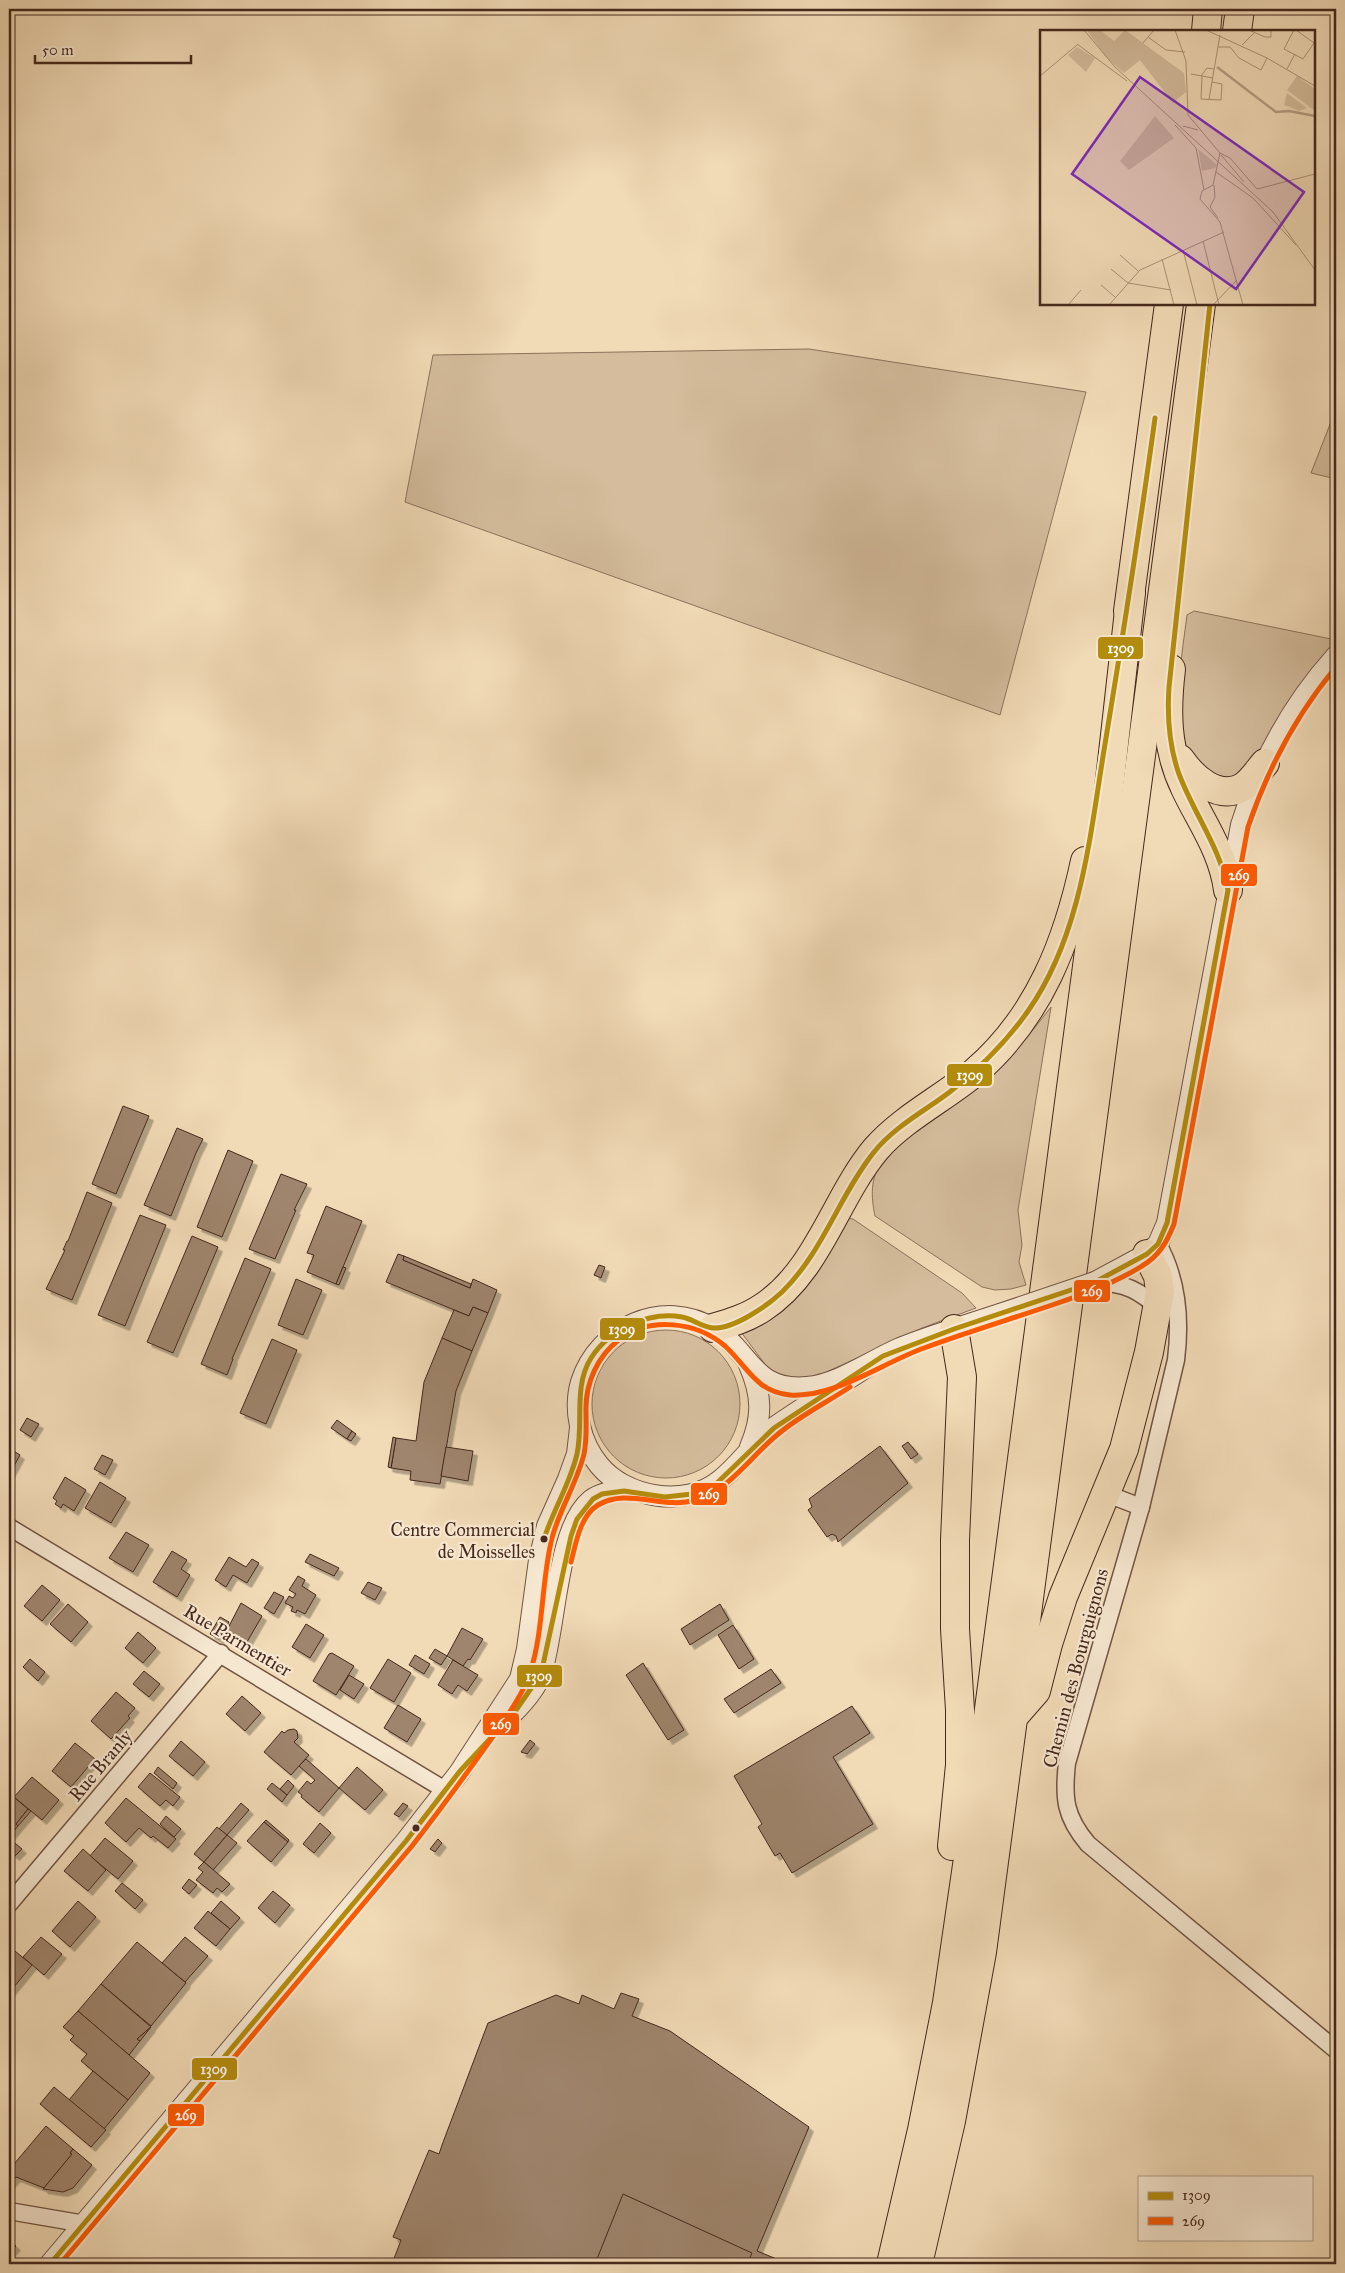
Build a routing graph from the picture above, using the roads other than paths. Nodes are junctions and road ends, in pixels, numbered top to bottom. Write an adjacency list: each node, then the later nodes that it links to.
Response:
1 (1208, 9): 3 (highway)
2 (1241, 9): 4 (highway)
3 (1206, 30)
4 (1239, 30)
5 (1170, 305): 8 (highway)
6 (1201, 305): 28 (highway)
7 (1210, 305): 10 (highway)
8 (1131, 593): 16 (highway); 37 (highway)
9 (1336, 656): 11 (street)
10 (1169, 735): 11 (highway); 12 (highway)
11 (1265, 763): 12 (street)
12 (1228, 890): 13 (street)
13 (1153, 1249): 14 (street); 15 (highway); 18 (street, Chemin des Bourguignons)
14 (1095, 1282): 15 (street); 17 (street, bridge)
15 (1157, 1306): 18 (street); 24 (highway)
16 (713, 1328): 20 (street); 21 (street)
17 (954, 1329): 19 (street); 36 (highway)
18 (1179, 1335): 25 (street, Chemin des Bourguignons)
19 (883, 1356): 20 (street); 22 (street)
20 (748, 1364): 22 (street)
21 (580, 1428): 23 (street); 29 (street)
22 (746, 1456): 23 (street)
23 (637, 1491): 29 (street)
24 (1107, 1494): 25 (street); 28 (highway)
25 (1141, 1507): 32 (street, Chemin des Bourguignons)
26 (9, 1527): 27 (street, Rue Parmentier)
27 (221, 1653): 30 (street, Rue Parmentier); 31 (street, Rue Branly)
28 (1014, 1716): 38 (highway)
29 (459, 1773): 30 (street)
30 (445, 1790): 34 (street)
31 (9, 1904)
32 (1336, 2050)
33 (9, 2211): 34 (street)
34 (85, 2224): 35 (street)
35 (50, 2264)
36 (874, 2264)
37 (891, 2264)
38 (918, 2264)

